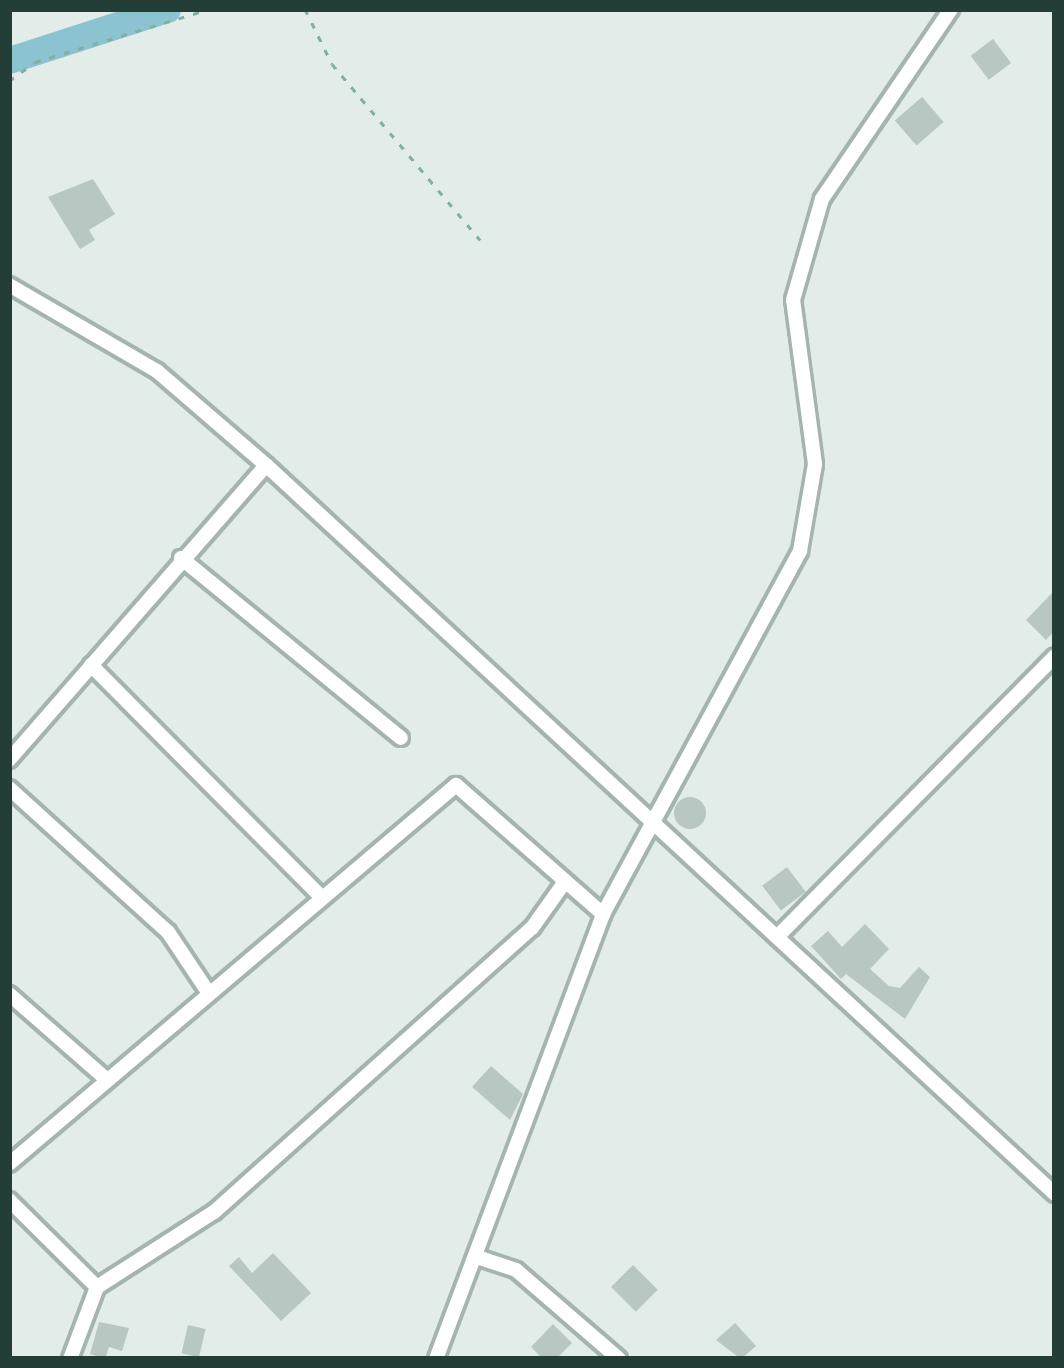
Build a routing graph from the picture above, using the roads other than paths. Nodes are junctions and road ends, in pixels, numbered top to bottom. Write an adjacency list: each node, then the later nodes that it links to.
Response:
1 (951, 9): 10 (street)
2 (9, 285): 3 (street)
3 (261, 470): 4 (street); 10 (street)
4 (181, 558): 6 (street); 7 (street)
5 (1055, 656): 14 (street)
6 (91, 665): 8 (street); 12 (street)
7 (401, 739)
8 (9, 760)
9 (9, 788): 15 (street)
10 (649, 825): 13 (street); 14 (street)
11 (564, 883): 12 (street); 13 (street); 22 (street)
12 (322, 898): 15 (street)
13 (603, 914): 21 (street)
14 (777, 937): 19 (street)
15 (208, 992): 17 (street)
16 (9, 994): 17 (street)
17 (106, 1079): 18 (street)
18 (9, 1164)
19 (1055, 1194)
20 (9, 1200): 22 (street)
21 (477, 1257): 24 (street); 25 (street)
22 (97, 1287): 23 (street)
23 (70, 1359)
24 (436, 1359)
25 (619, 1359)

